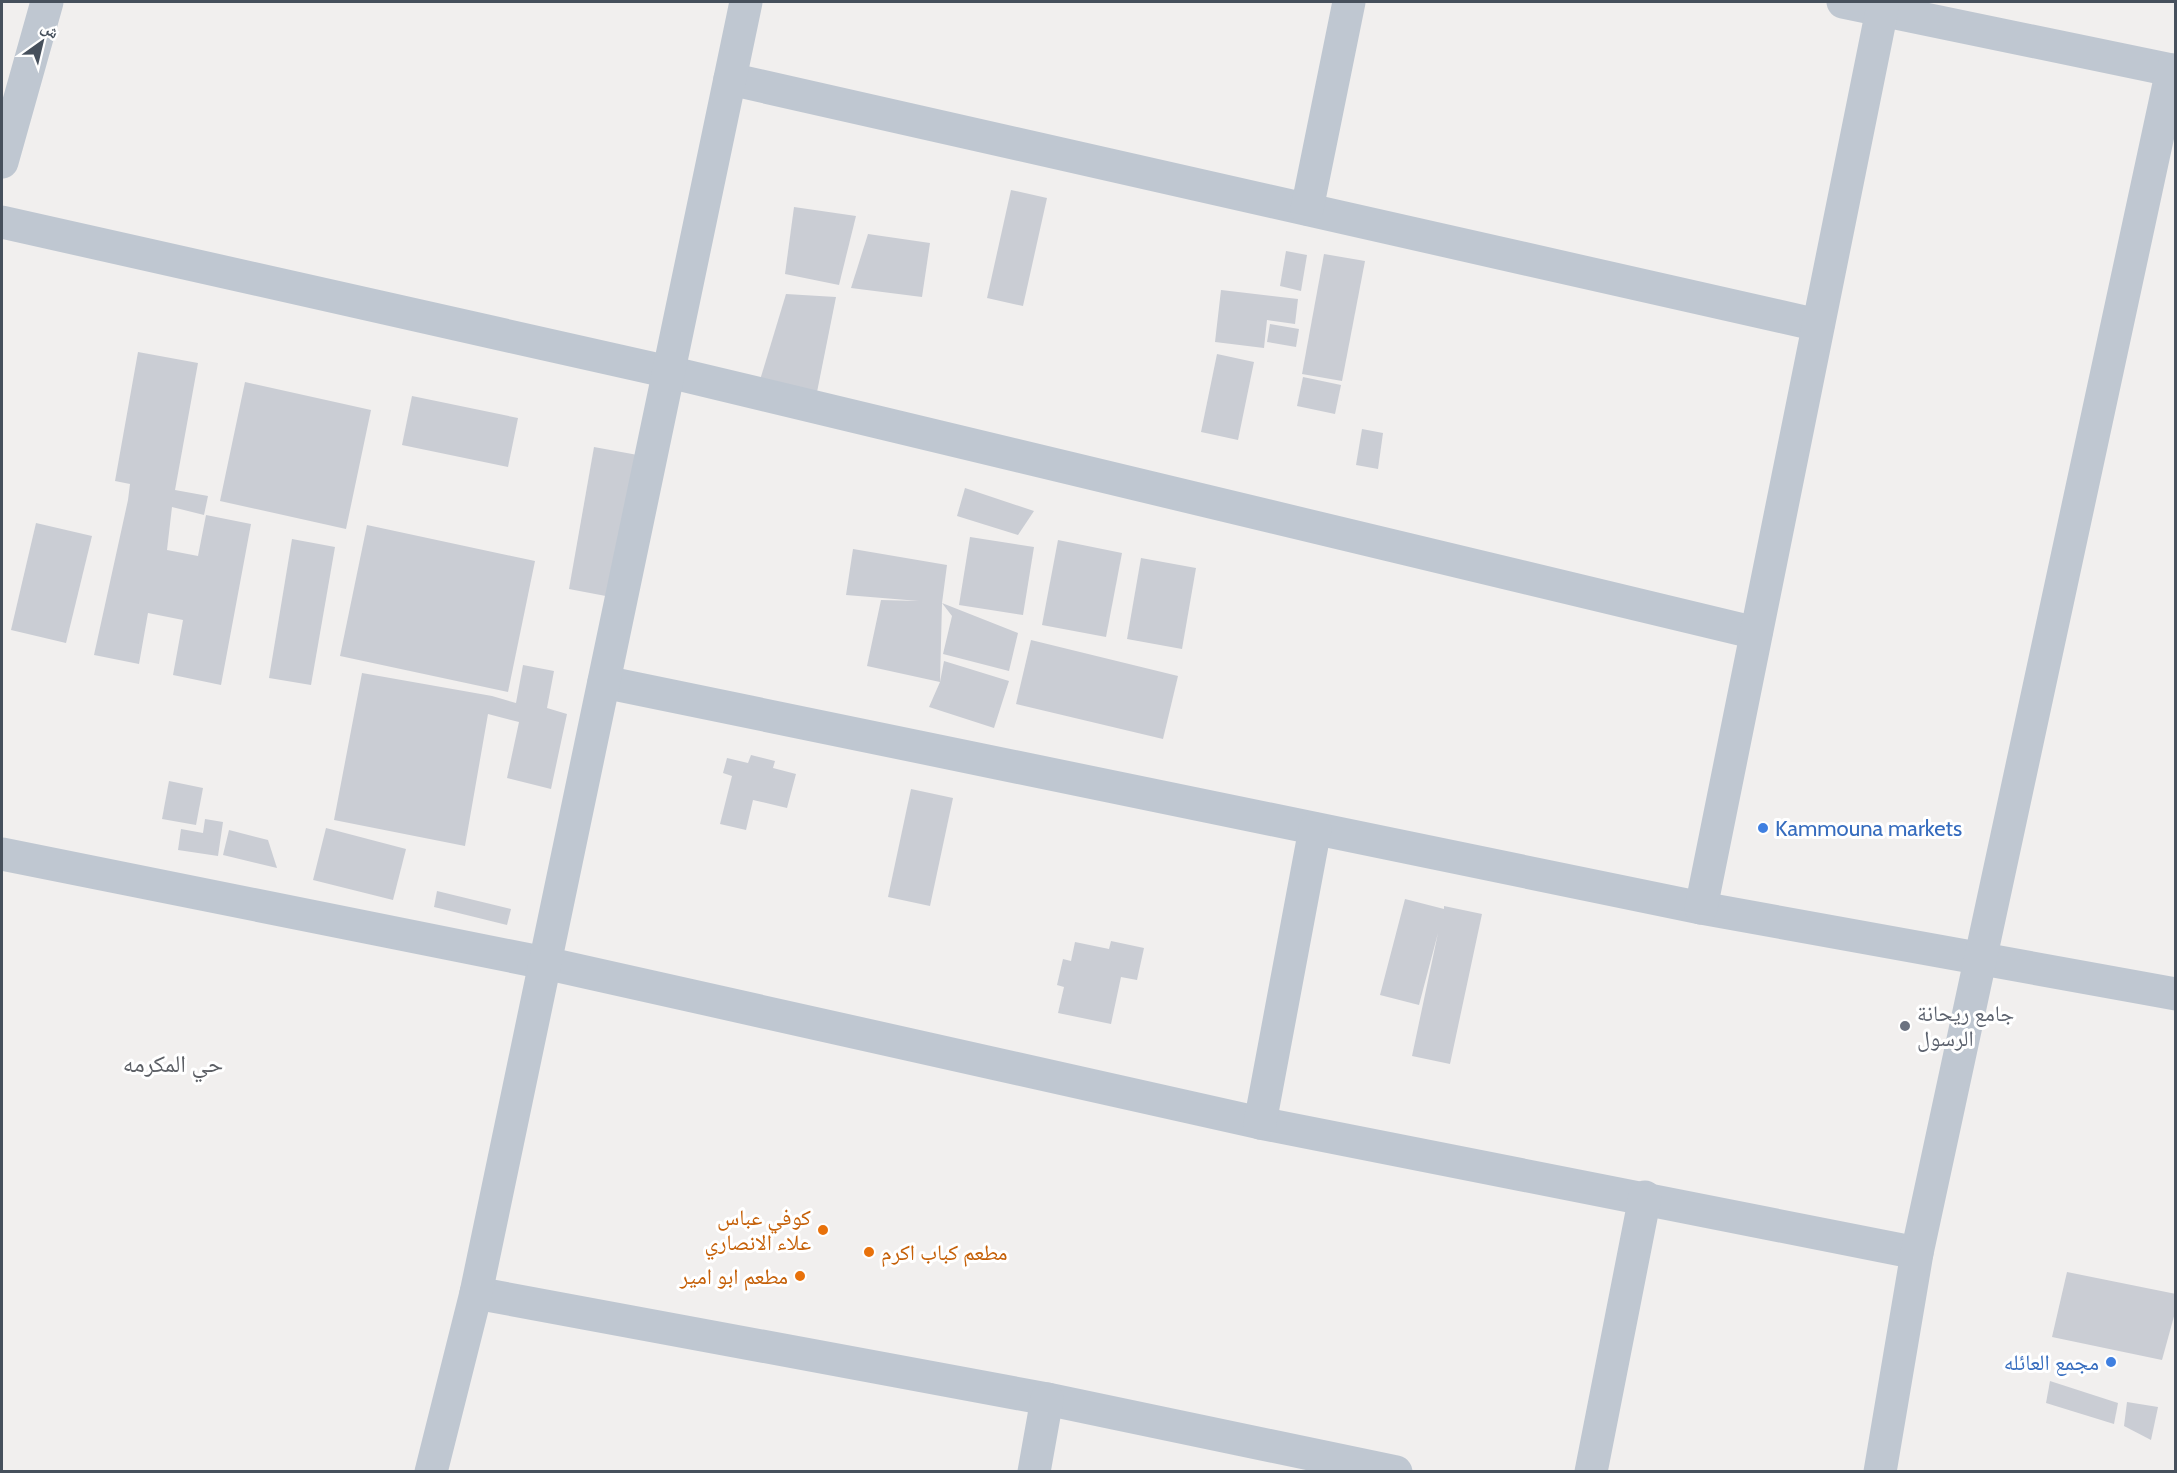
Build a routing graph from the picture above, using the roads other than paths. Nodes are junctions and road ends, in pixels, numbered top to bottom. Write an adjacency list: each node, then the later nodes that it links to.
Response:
1 (47, 2): 8 (street)
2 (746, 2): 7 (street)
3 (1349, 2): 9 (street)
4 (1843, 2): 5 (street)
5 (1882, 10): 6 (street); 11 (street)
6 (2174, 71): 18 (street)
7 (730, 79): 9 (street); 12 (street)
8 (2, 162)
9 (1307, 209): 11 (street)
10 (2, 222): 12 (street)
11 (1818, 325): 13 (street)
12 (669, 372): 13 (street); 14 (street)
13 (1756, 633): 17 (street)
14 (604, 682): 15 (street); 19 (street)
15 (1315, 829): 17 (street); 21 (street)
16 (2, 854): 19 (street)
17 (1701, 908): 18 (street)
18 (1980, 959): 20 (street); 23 (street)
19 (545, 963): 21 (street); 24 (street)
20 (2175, 994)
21 (1260, 1123): 22 (street)
22 (1645, 1197): 23 (street); 29 (street)
23 (1917, 1253): 30 (street)
24 (476, 1293): 25 (street); 26 (street)
25 (1047, 1399): 27 (street); 28 (street)
26 (431, 1472)
27 (1034, 1472)
28 (1396, 1472)
29 (1591, 1472)
30 (1880, 1472)

